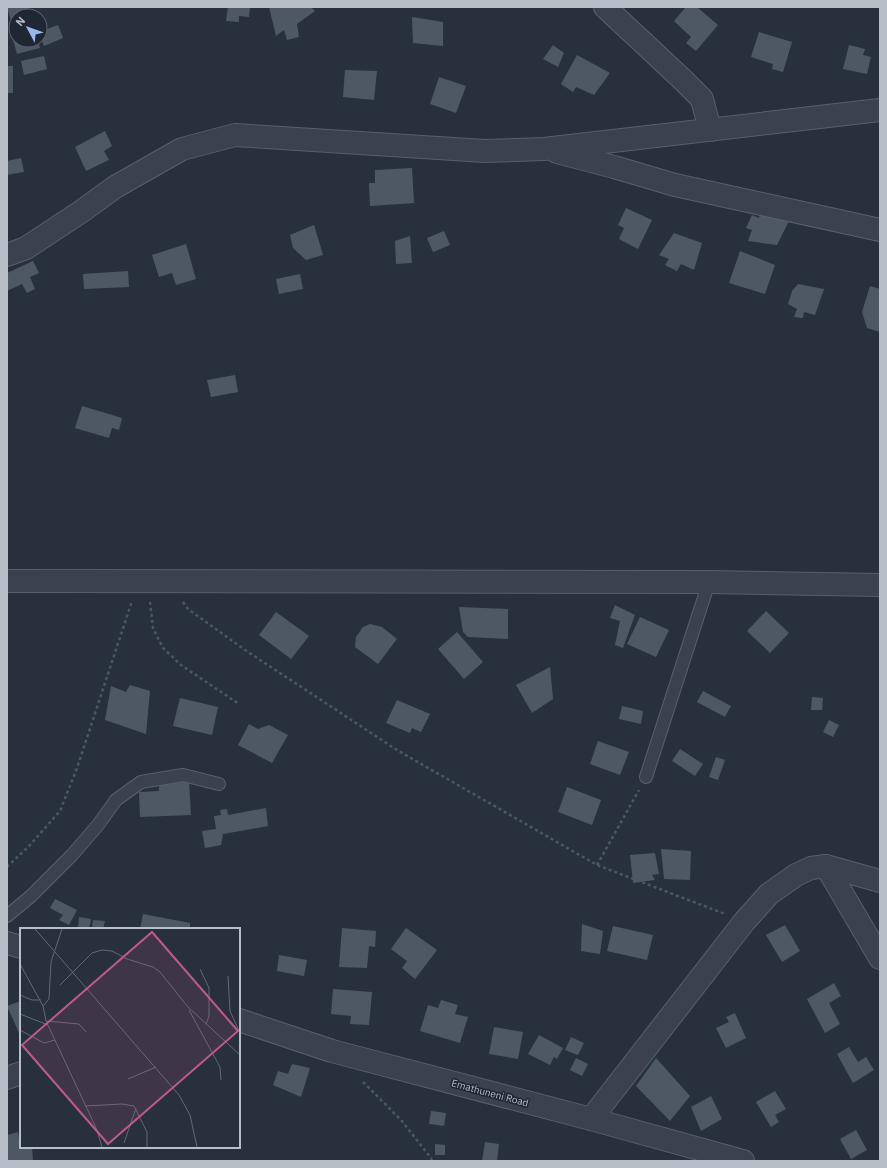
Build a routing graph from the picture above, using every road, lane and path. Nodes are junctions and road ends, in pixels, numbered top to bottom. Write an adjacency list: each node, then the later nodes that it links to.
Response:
1 (605, 7): 3 (street)
2 (880, 110): 3 (street)
3 (710, 130): 4 (street)
4 (544, 149): 5 (street); 6 (street)
5 (880, 230)
6 (7, 255)
7 (7, 581): 8 (street)
8 (151, 582): 9 (street); 11 (path); 14 (path); 16 (path)
9 (709, 582): 10 (street); 12 (lane)
10 (880, 585)
11 (239, 704)
12 (646, 778): 14 (path)
13 (218, 784): 18 (lane)
14 (597, 865): 19 (path)
15 (826, 866): 17 (street); 19 (street); 24 (street)
16 (7, 867)
17 (880, 881)
18 (7, 916)
19 (744, 922): 29 (street)
20 (7, 943): 21 (street)
21 (20, 947)
22 (20, 947): 23 (street)
23 (7, 950)
24 (880, 958)
25 (240, 1020): 29 (street, Emathuneni Road)
26 (20, 1073): 27 (street)
27 (7, 1078)
28 (358, 1078): 30 (path)
29 (591, 1119): 31 (street, Emathuneni Road)
30 (432, 1161)
31 (743, 1161)

